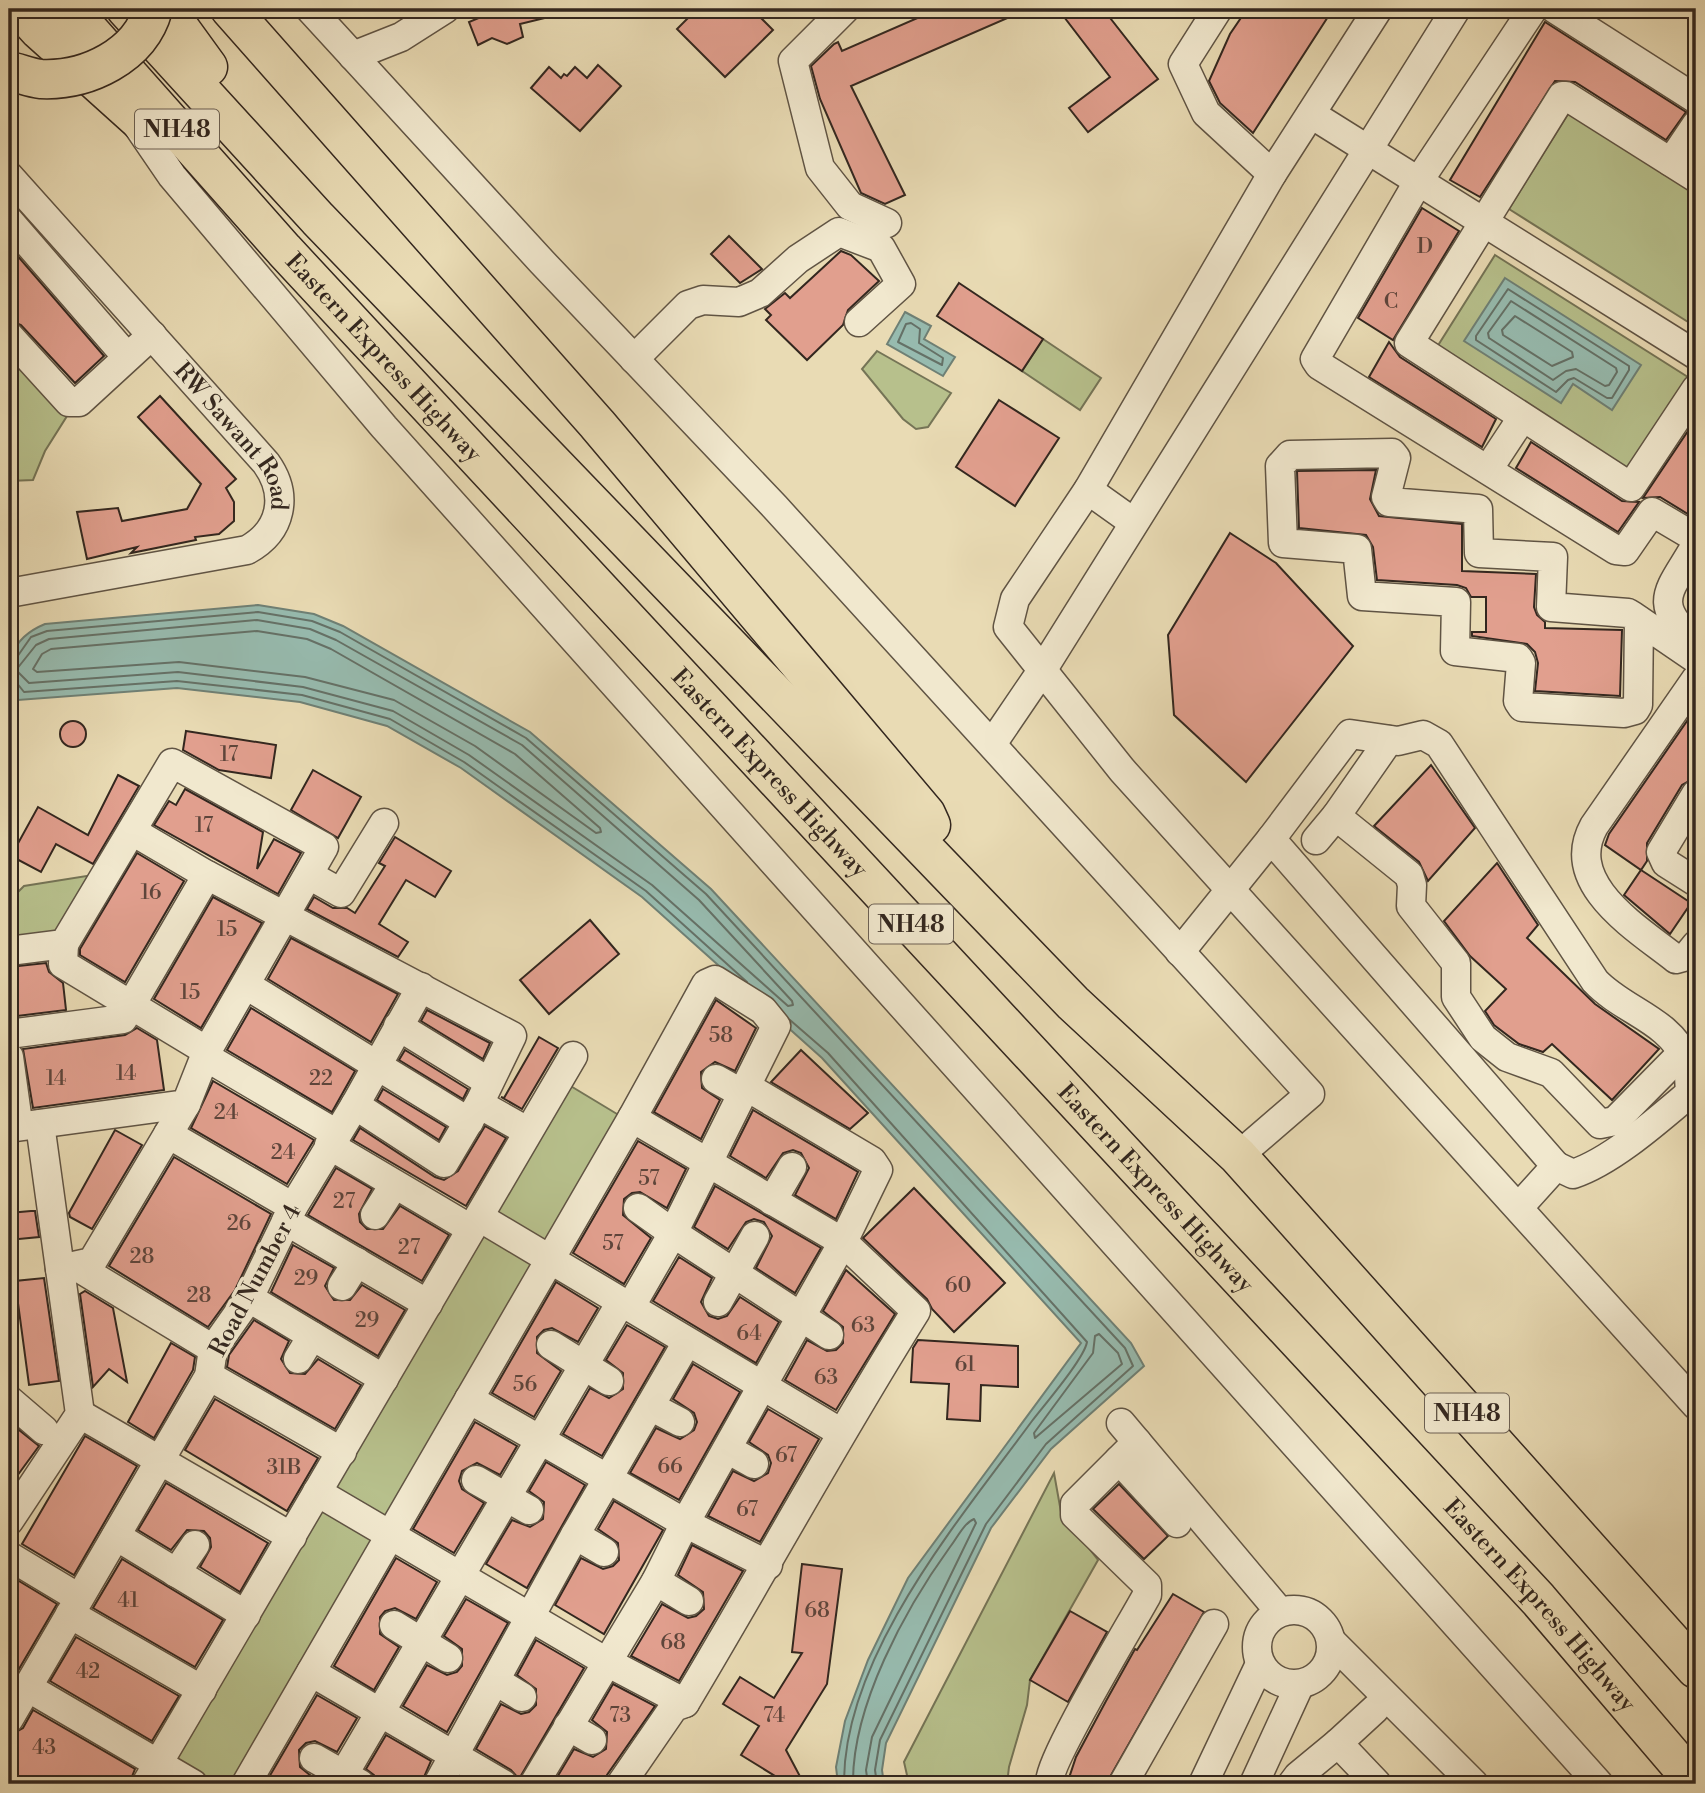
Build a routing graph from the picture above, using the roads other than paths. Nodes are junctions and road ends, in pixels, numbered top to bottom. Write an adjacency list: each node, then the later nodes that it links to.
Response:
1 (20, 9): 18 (highway)
2 (70, 9): 31 (highway, Eastern Express Highway / NH48)
3 (126, 9): 27 (highway, Eastern Express Highway / NH48)
4 (153, 9): 16 (highway, bridge)
5 (166, 9): 27 (highway)
6 (230, 9): 62 (highway)
7 (310, 9): 15 (street)
8 (445, 9): 15 (street)
9 (845, 9): 29 (street)
10 (1218, 9): 23 (street)
11 (1378, 9): 19 (street)
12 (1456, 9): 21 (street)
13 (1533, 9): 25 (street)
14 (1555, 9): 17 (street)
15 (353, 57): 37 (street)
16 (9, 71)
17 (1696, 99)
18 (126, 108): 31 (highway); 196 (street)
19 (1311, 114): 21 (street); 23 (street)
20 (1696, 125): 22 (street)
21 (1367, 150): 25 (street); 42 (street)
22 (1671, 162): 24 (street); 30 (street)
23 (1272, 174): 41 (street)
24 (1696, 178)
25 (1418, 182): 30 (street); 40 (street)
26 (11, 184): 33 (street, RW Sawant Road)
27 (318, 219): 62 (highway, Eastern Express Highway / NH48)
28 (9, 221): 36 (street)
29 (887, 223)
30 (1483, 223): 35 (street); 39 (street)
31 (284, 250): 197 (highway, Eastern Express Highway / NH48)
32 (859, 322): 37 (street)
33 (152, 335): 36 (street); 45 (street, RW Sawant Road)
34 (9, 336): 36 (street)
35 (1696, 355)
36 (127, 357)
37 (634, 359): 52 (street)
38 (1696, 389): 39 (street)
39 (1522, 418): 40 (street)
40 (1489, 468): 43 (street)
41 (1088, 490): 42 (street); 49 (street)
42 (1133, 522): 49 (street)
43 (1696, 538)
44 (1696, 545): 47 (street)
45 (9, 593)
46 (1639, 620): 46 (street); 48 (street)
47 (1696, 643)
48 (1696, 659)
49 (1044, 669): 52 (street); 63 (street)
50 (1696, 679): 66 (street)
51 (1390, 740): 54 (street); 57 (street); 74 (street)
52 (992, 744): 68 (street)
53 (1696, 794): 61 (street)
54 (1336, 816): 58 (street); 74 (street)
55 (384, 823): 60 (street)
56 (132, 831): 59 (street); 60 (street); 65 (street)
57 (1271, 839): 63 (street); 91 (street)
58 (1316, 840)
59 (208, 875): 64 (street); 71 (street)
60 (309, 875): 64 (street)
61 (1696, 882)
62 (961, 886): 89 (highway, Eastern Express Highway / NH48)
63 (1230, 887): 68 (street); 95 (street)
64 (287, 915): 69 (street); 70 (street)
65 (64, 944): 67 (street); 71 (street)
66 (1696, 945)
67 (9, 951)
68 (1180, 952): 89 (street)
69 (246, 985): 75 (street); 78 (street)
70 (421, 987): 72 (street, Road Number 4); 81 (street)
71 (131, 1005): 73 (street); 75 (street)
72 (398, 1026): 78 (street, Road Number 4); 81 (street)
73 (9, 1034)
74 (1682, 1053): 91 (street)
75 (207, 1054): 82 (street); 88 (street)
76 (573, 1056): 86 (street)
77 (9, 1057): 85 (street)
78 (376, 1063): 81 (street); 83 (street, Road Number 4)
79 (716, 1079): 80 (street)
80 (745, 1091): 84 (street); 90 (street); 102 (street)
81 (479, 1103): 83 (street); 86 (street)
82 (186, 1104): 85 (street); 87 (street)
83 (355, 1105): 88 (street, Road Number 4)
84 (632, 1118): 90 (street); 103 (street)
85 (22, 1123): 104 (street)
86 (527, 1131): 99 (street)
87 (168, 1134): 97 (street); 104 (street)
88 (333, 1140): 93 (street); 97 (street, Road Number 4)
89 (1238, 1156): 164 (highway, Eastern Express Highway / NH48)
90 (706, 1161): 94 (street); 100 (street)
91 (1556, 1166): 95 (street)
92 (792, 1167): 94 (street)
93 (394, 1185): 98 (street); 99 (street)
94 (772, 1201): 102 (street)
95 (1519, 1206): 121 (street)
96 (638, 1208): 100 (street)
97 (289, 1214): 106 (street, Road Number 4); 108 (street)
98 (375, 1215)
99 (475, 1223): 103 (street); 108 (street)
100 (673, 1233): 105 (street); 109 (street)
101 (755, 1236): 105 (street)
102 (842, 1242): 110 (street); 126 (street)
103 (549, 1258): 109 (street); 119 (street)
104 (68, 1267): 114 (street); 123 (street)
105 (735, 1272): 107 (street); 110 (street)
106 (249, 1298): 114 (street, Road Number 4); 116 (street)
107 (718, 1302)
108 (428, 1304): 116 (street)
109 (626, 1304): 112 (street); 115 (street)
110 (803, 1315): 111 (street); 118 (street)
111 (830, 1335)
112 (687, 1342): 118 (street); 122 (street)
113 (551, 1345): 115 (street)
114 (211, 1362): 130 (street); 131 (street, Road Number 4)
115 (583, 1365): 117 (street); 127 (street)
116 (384, 1379): 130 (street)
117 (609, 1381)
118 (763, 1386): 126 (street); 129 (street)
119 (469, 1399): 127 (street); 141 (street)
120 (9, 1400): 125 (street)
121 (1696, 1405)
122 (650, 1406): 124 (street); 133 (street)
123 (80, 1414): 131 (street); 138 (street)
124 (680, 1422)
125 (44, 1430)
126 (840, 1432): 148 (street)
127 (539, 1439): 133 (street); 136 (street)
128 (1125, 1442): 140 (street); 154 (street); 188 (street)
129 (729, 1450): 132 (street); 139 (street)
130 (342, 1452): 135 (street)
131 (160, 1461): 143 (street, Road Number 4); 144 (street)
132 (754, 1464)
133 (609, 1478): 139 (street); 142 (street)
134 (476, 1480): 136 (street)
135 (317, 1492): 141 (street); 144 (street)
136 (505, 1496): 137 (street); 150 (street)
137 (529, 1510)
138 (9, 1521)
139 (685, 1523): 148 (street); 151 (street)
140 (1177, 1523)
141 (389, 1535): 150 (street); 165 (street)
142 (575, 1535): 146 (street); 156 (street)
143 (116, 1536): 149 (street); 153 (street, Road Number 4)
144 (292, 1537): 155 (street)
145 (195, 1545): 149 (street)
146 (604, 1552)
147 (9, 1556): 153 (street)
148 (768, 1565): 171 (street)
149 (177, 1573): 155 (street)
150 (461, 1575): 156 (street); 159 (street)
151 (656, 1581): 152 (street); 162 (street)
152 (689, 1601)
153 (75, 1606): 168 (street, Road Number 4); 169 (street)
154 (1280, 1612): 160 (street); 163 (street)
155 (246, 1615): 169 (street)
156 (529, 1617): 162 (street); 166 (street)
157 (1214, 1623): 189 (street)
158 (394, 1625): 159 (street)
159 (422, 1641): 161 (street); 173 (street)
160 (1329, 1652): 167 (street); 172 (street); 195 (street)
161 (448, 1658)
162 (605, 1661): 171 (street); 175 (street)
163 (1260, 1664): 167 (street); 190 (street)
164 (1696, 1669)
165 (311, 1672): 173 (street); 183 (street)
166 (496, 1681): 170 (street); 178 (street)
167 (1300, 1684): 191 (street)
168 (27, 1688): 174 (street, Road Number 4); 180 (street)
169 (202, 1690): 180 (street)
170 (522, 1697)
171 (685, 1703): 187 (street)
172 (1376, 1709): 177 (street); 194 (street)
173 (381, 1713): 178 (street); 181 (street)
174 (9, 1719)
175 (568, 1726): 176 (street); 186 (street)
176 (592, 1740)
177 (1338, 1743): 192 (street); 193 (street)
178 (454, 1755): 184 (street); 185 (street)
179 (314, 1758): 181 (street)
180 (152, 1774): 182 (street)
181 (347, 1781)
182 (193, 1784)
183 (246, 1784)
184 (438, 1784)
185 (503, 1784)
186 (534, 1784)
187 (621, 1784)
188 (1050, 1784)
189 (1123, 1784)
190 (1203, 1784)
191 (1254, 1784)
192 (1292, 1784)
193 (1377, 1784)
194 (1449, 1784)
195 (1474, 1784)
196 (1599, 1784)
197 (1696, 1784)

